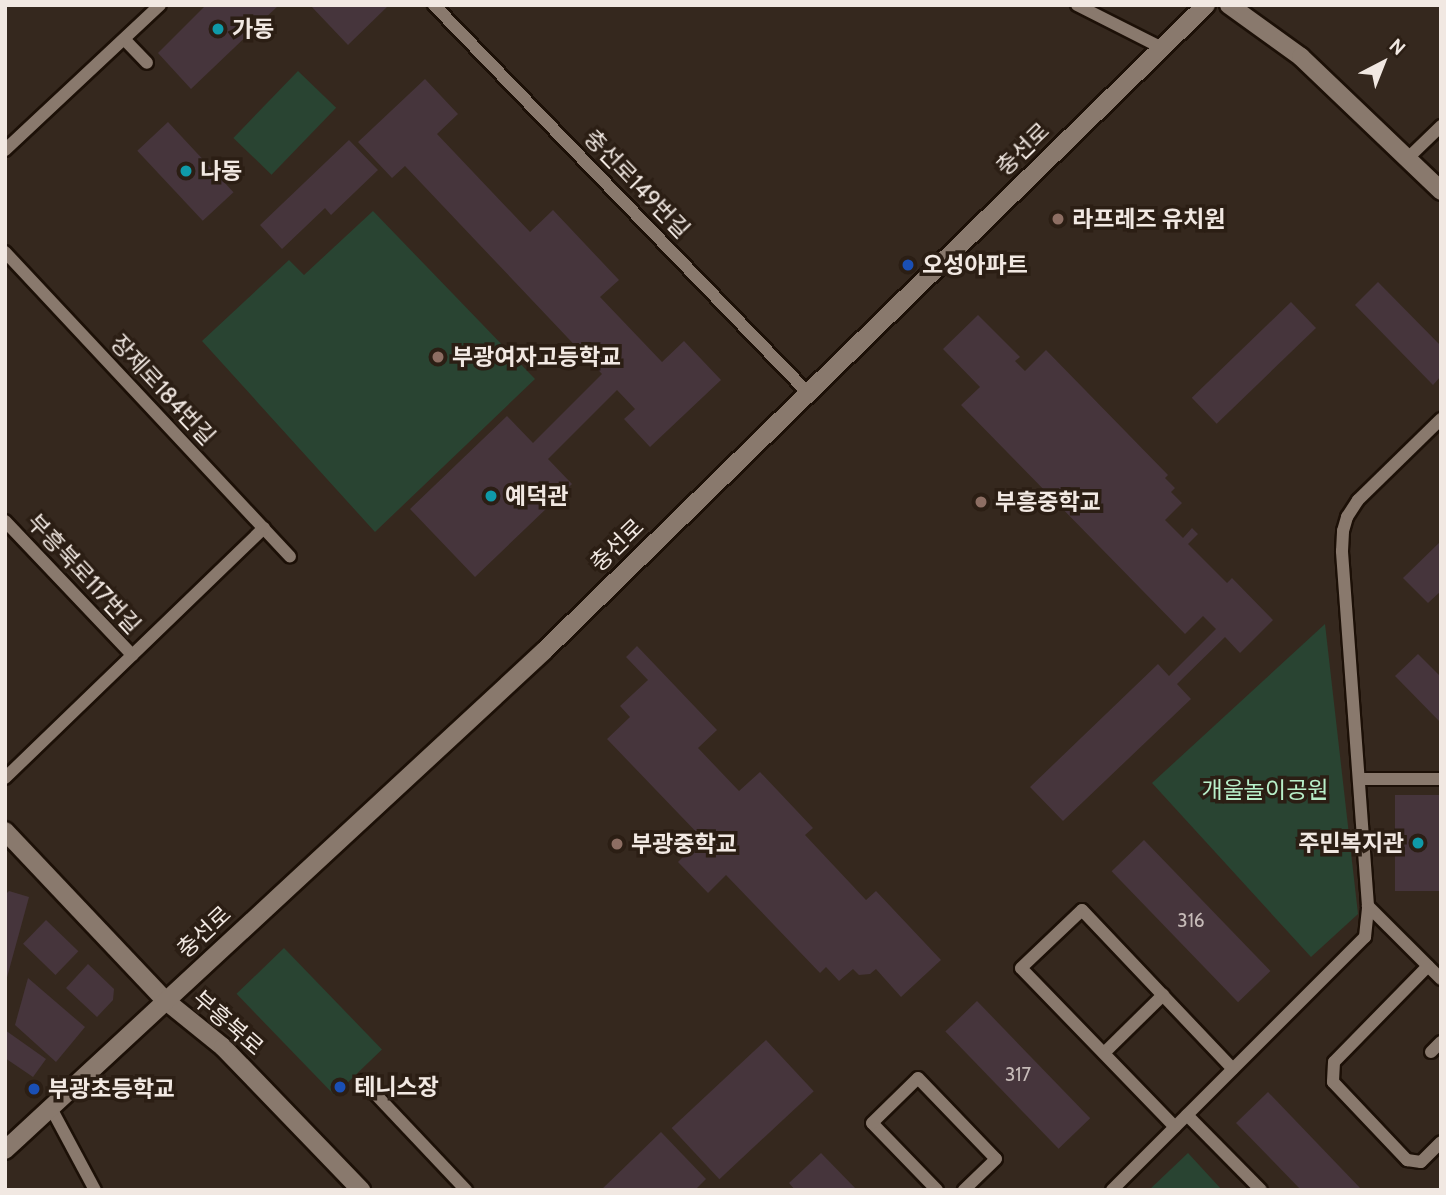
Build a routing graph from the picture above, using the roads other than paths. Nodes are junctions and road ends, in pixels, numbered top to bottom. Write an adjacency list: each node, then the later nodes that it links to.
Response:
1 (160, 5): 6 (lane)
2 (435, 5): 14 (lane, 충선로149번길)
3 (1077, 5): 7 (lane)
4 (1206, 5): 7 (street, 충선로)
5 (1229, 5): 11 (street)
6 (124, 39): 8 (lane); 10 (lane)
7 (1162, 48): 14 (street, 충선로)
8 (147, 63)
9 (1441, 126): 11 (lane)
10 (5, 150)
11 (1409, 158): 12 (street)
12 (1441, 191)
13 (5, 252): 17 (lane, 장제로184번길)
14 (808, 393): 28 (street, 충선로)
15 (1441, 419): 21 (lane)
16 (5, 521): 19 (lane, 부흥북로117번길)
17 (264, 528): 18 (lane, 장제로184번길); 19 (lane, 부흥북로117번길)
18 (290, 557)
19 (132, 656): 20 (lane, 부흥북로117번길)
20 (5, 778)
21 (1360, 779): 22 (lane); 24 (lane)
22 (1441, 779)
23 (5, 831): 28 (street, 부흥북로)
24 (1368, 906): 25 (lane); 32 (lane)
25 (1428, 966): 26 (lane); 37 (lane)
26 (1441, 979)
27 (1163, 995): 31 (lane); 31 (lane); 32 (lane)
28 (166, 1001): 34 (street, 충선로); 40 (street, 부흥북로)
29 (1441, 1042): 30 (lane)
30 (1431, 1052)
31 (1104, 1054): 36 (lane)
32 (1233, 1069): 35 (lane)
33 (363, 1081): 41 (lane)
34 (51, 1108): 38 (street, 충선로); 39 (lane)
35 (1187, 1115): 36 (lane); 45 (lane)
36 (1175, 1127): 44 (lane)
37 (1441, 1142)
38 (5, 1150)
39 (95, 1190)
40 (361, 1190)
41 (466, 1190)
42 (937, 1190): 43 (lane)
43 (964, 1190)
44 (1112, 1190)
45 (1261, 1190)

